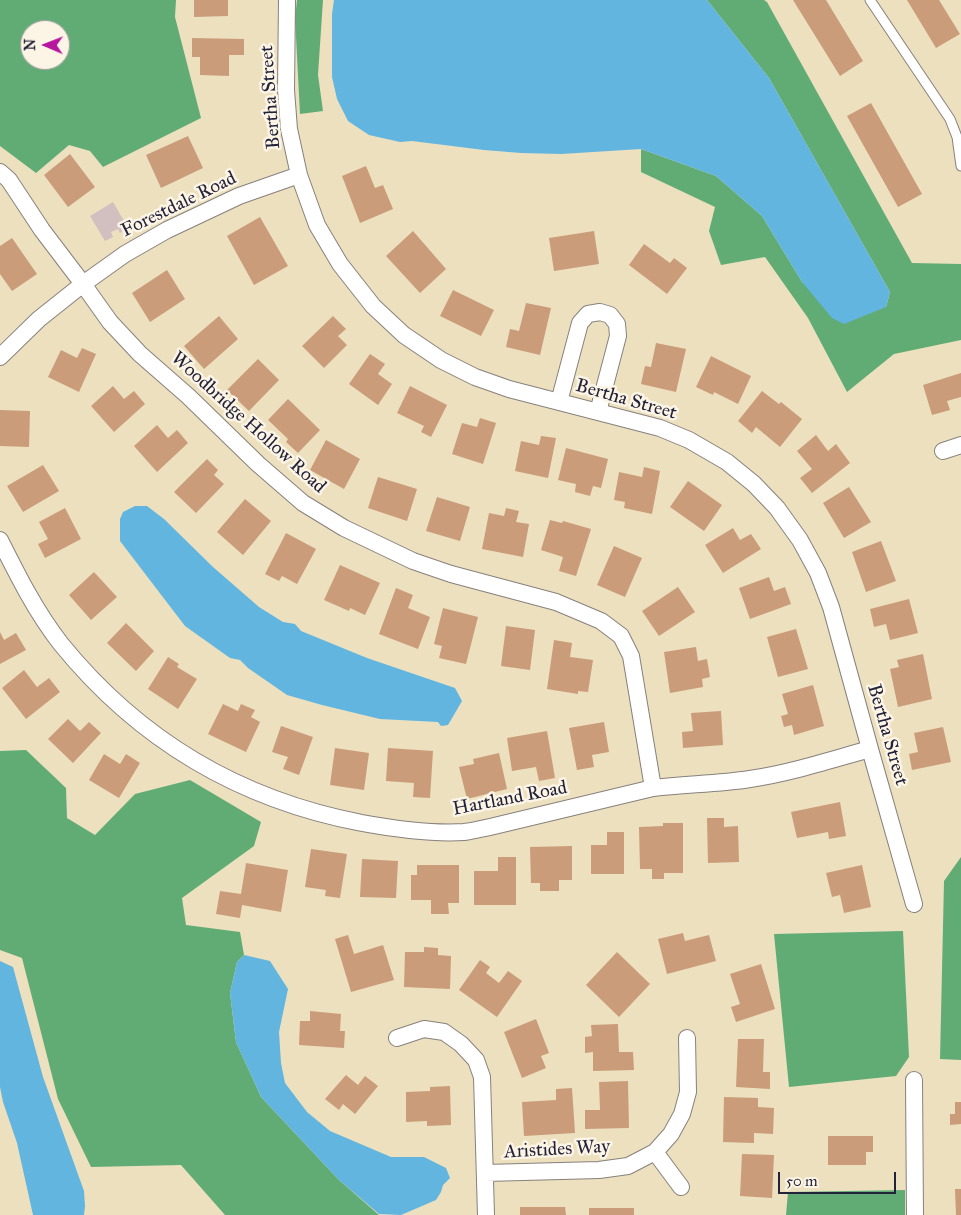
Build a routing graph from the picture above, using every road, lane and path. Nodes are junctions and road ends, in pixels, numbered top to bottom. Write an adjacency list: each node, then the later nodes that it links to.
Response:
1 (287, 0): 5 (street, Bertha Street)
2 (870, 0): 3 (lane)
3 (961, 166)
4 (0, 172): 6 (street, Woodbridge Hollow Road)
5 (298, 175): 6 (street, Forestdale Road); 8 (street, Bertha Street)
6 (83, 284): 7 (street); 14 (street, Woodbridge Hollow Road)
7 (0, 358)
8 (559, 402): 9 (street, Bertha Street); 9 (street)
9 (598, 412): 13 (street, Bertha Street)
10 (961, 445): 11 (street)
11 (943, 451)
12 (0, 540): 14 (street, Hartland Road)
13 (870, 749): 14 (street, Hartland Road); 15 (street, Bertha Street)
14 (653, 788)
15 (914, 904)
16 (397, 1038): 20 (street)
17 (687, 1038): 19 (street, Aristides Way)
18 (914, 1080): 23 (street)
19 (655, 1152): 20 (street, Aristides Way); 21 (street)
20 (485, 1173): 22 (street)
21 (681, 1187)
22 (486, 1215)
23 (915, 1215)

